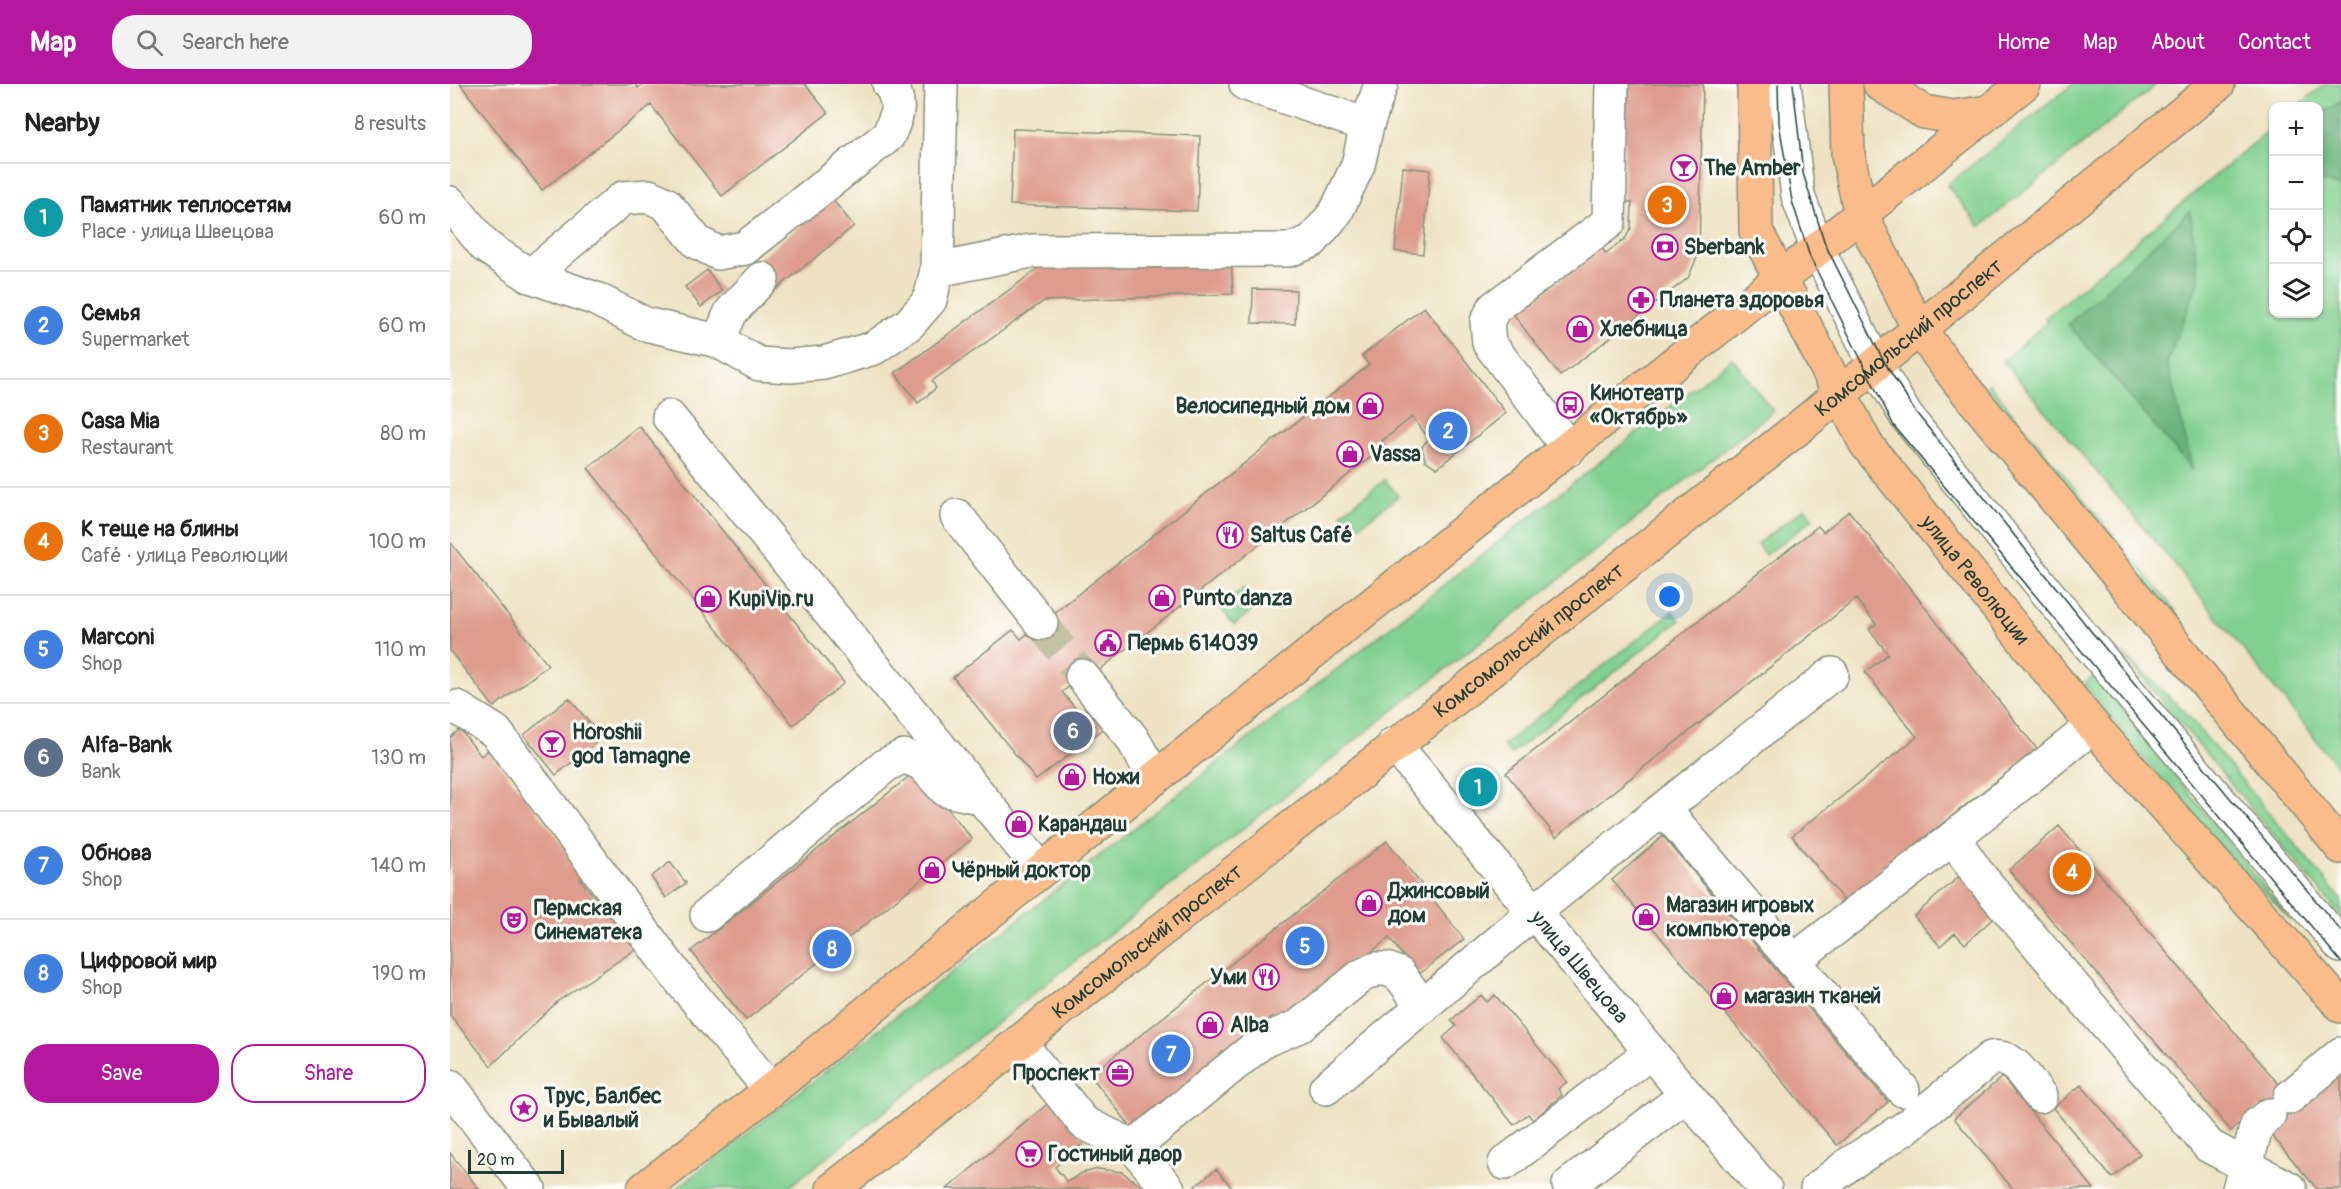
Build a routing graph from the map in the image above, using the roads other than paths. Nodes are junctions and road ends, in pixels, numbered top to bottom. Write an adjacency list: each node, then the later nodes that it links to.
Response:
1 (889, 84): 18 (street)
2 (941, 84): 17 (street)
3 (1246, 84): 13 (street)
4 (1381, 84): 13 (street)
5 (1612, 84): 26 (street)
6 (1754, 84): 20 (main road, улица Революции)
7 (1784, 84): 16 (street)
8 (1846, 84): 15 (main road)
9 (1880, 84): 12 (main road)
10 (2024, 84): 12 (main road)
11 (2218, 84): 21 (main road, Комсомольский проспект)
12 (1989, 112): 15 (main road)
13 (1367, 125): 17 (street)
14 (450, 203): 18 (street)
15 (1861, 215): 16 (main road); 21 (main road)
16 (1818, 250): 20 (main road); 23 (street)
17 (937, 270): 22 (street)
18 (530, 276): 22 (street)
19 (762, 279): 22 (street)
20 (1782, 279): 24 (main road, улица Революции); 26 (main road)
21 (1920, 329): 23 (main road, Комсомольский проспект); 38 (main road)
22 (718, 341)
23 (1875, 364): 24 (main road, Комсомольский проспект); 42 (street)
24 (1841, 393): 32 (main road, улица Революции); 33 (main road, Комсомольский проспект)
25 (669, 417): 35 (street)
26 (1569, 449): 34 (main road)
27 (957, 516): 28 (street)
28 (1041, 623)
29 (1832, 674): 36 (street)
30 (1082, 676): 34 (street)
31 (452, 706): 51 (street)
32 (2093, 726): 37 (street); 44 (main road, улица Революции)
33 (1394, 744): 40 (street, улица Швецова); 46 (main road, Комсомольский проспект)
34 (1155, 778): 39 (main road)
35 (981, 797): 39 (street); 41 (street)
36 (1664, 809): 40 (street); 43 (street)
37 (1953, 838): 43 (street); 57 (street)
38 (2341, 847)
39 (1041, 870): 51 (main road)
40 (1534, 912): 45 (street); 47 (street, улица Швецова)
41 (706, 915)
42 (2341, 946)
43 (1793, 961): 52 (street)
44 (2341, 1006)
45 (1424, 1007): 50 (street); 55 (street)
46 (1019, 1042): 55 (street); 60 (main road, Комсомольский проспект)
47 (1651, 1052): 53 (street, улица Швецова); 56 (street)
48 (2341, 1054): 57 (street)
49 (450, 1086): 58 (street)
50 (1326, 1088)
51 (771, 1090): 59 (main road)
52 (1903, 1090)
53 (1686, 1095): 62 (street); 63 (street, улица Швецова)
54 (2040, 1096): 64 (street)
55 (1134, 1147): 61 (street)
56 (1505, 1163)
57 (2242, 1177): 65 (street)
58 (529, 1189)
59 (644, 1189)
60 (833, 1189)
61 (1168, 1189)
62 (1573, 1189)
63 (1765, 1189)
64 (1817, 1189)
65 (2290, 1189)

